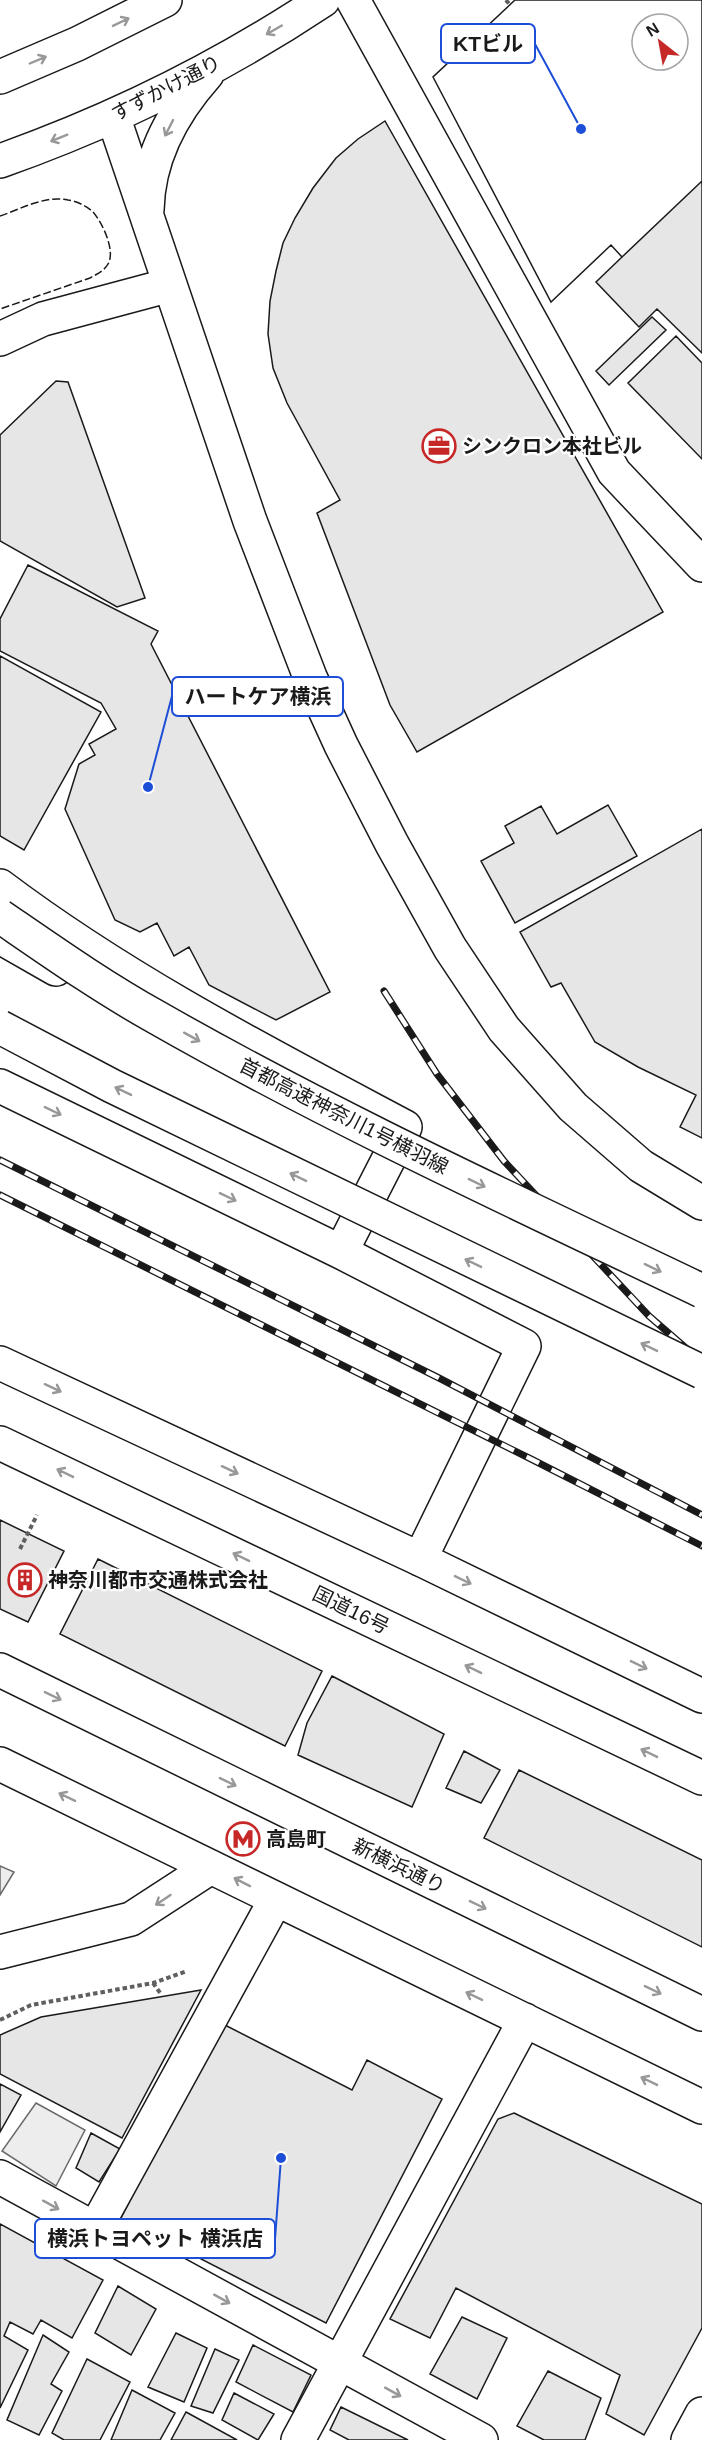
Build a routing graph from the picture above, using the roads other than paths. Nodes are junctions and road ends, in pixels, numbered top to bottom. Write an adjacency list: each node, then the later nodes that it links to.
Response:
1 (165, 0): 5 (main road, one-way to 1)
2 (323, 0): 4 (main road, すずかけ通り, one-way to 4)
3 (353, 0): 11 (main road)
4 (215, 64): 6 (main road, すずかけ通り); 8 (main road, one-way to 8)
5 (0, 76)
6 (113, 116): 7 (main road, すずかけ通り, one-way to 7); 8 (main road)
7 (0, 161)
8 (147, 218): 9 (main road)
9 (170, 285): 10 (main road); 18 (main road)
10 (0, 339)
11 (702, 565)
12 (0, 886): 19 (main road)
13 (0, 916): 15 (main road, 首都高速神奈川1号横羽線, bridge)
14 (0, 938): 15 (main road, bridge)
15 (154, 1016): 20 (main road, 首都高速神奈川1号横羽線, one-way to 20, bridge)
16 (0, 1027): 22 (main road, one-way to 16, bridge)
17 (0, 1086): 19 (main road, one-way to 19)
18 (702, 1203)
19 (341, 1252): 24 (main road)
20 (702, 1291)
21 (0, 1363): 24 (main road, one-way to 24)
22 (702, 1372)
23 (0, 1443): 28 (main road, 国道16号, one-way to 23)
24 (420, 1560): 26 (main road, one-way to 26)
25 (0, 1671): 32 (main road, 新横浜通り, one-way to 32)
26 (702, 1696)
27 (0, 1764): 29 (main road, one-way to 27)
28 (702, 1778)
29 (211, 1867): 30 (main road, one-way to 29); 31 (main road, one-way to 31)
30 (276, 1899): 33 (main road, one-way to 30); 36 (main road)
31 (0, 1952)
32 (702, 2014)
33 (525, 2020): 34 (main road, one-way to 33); 37 (main road)
34 (702, 2107)
35 (0, 2177): 36 (main road, one-way to 36)
36 (95, 2229): 37 (main road, one-way to 37)
37 (339, 2363): 39 (main road); 40 (main road, one-way to 40)
38 (702, 2414): 41 (main road)
39 (298, 2440)
40 (480, 2440)
41 (688, 2440)

